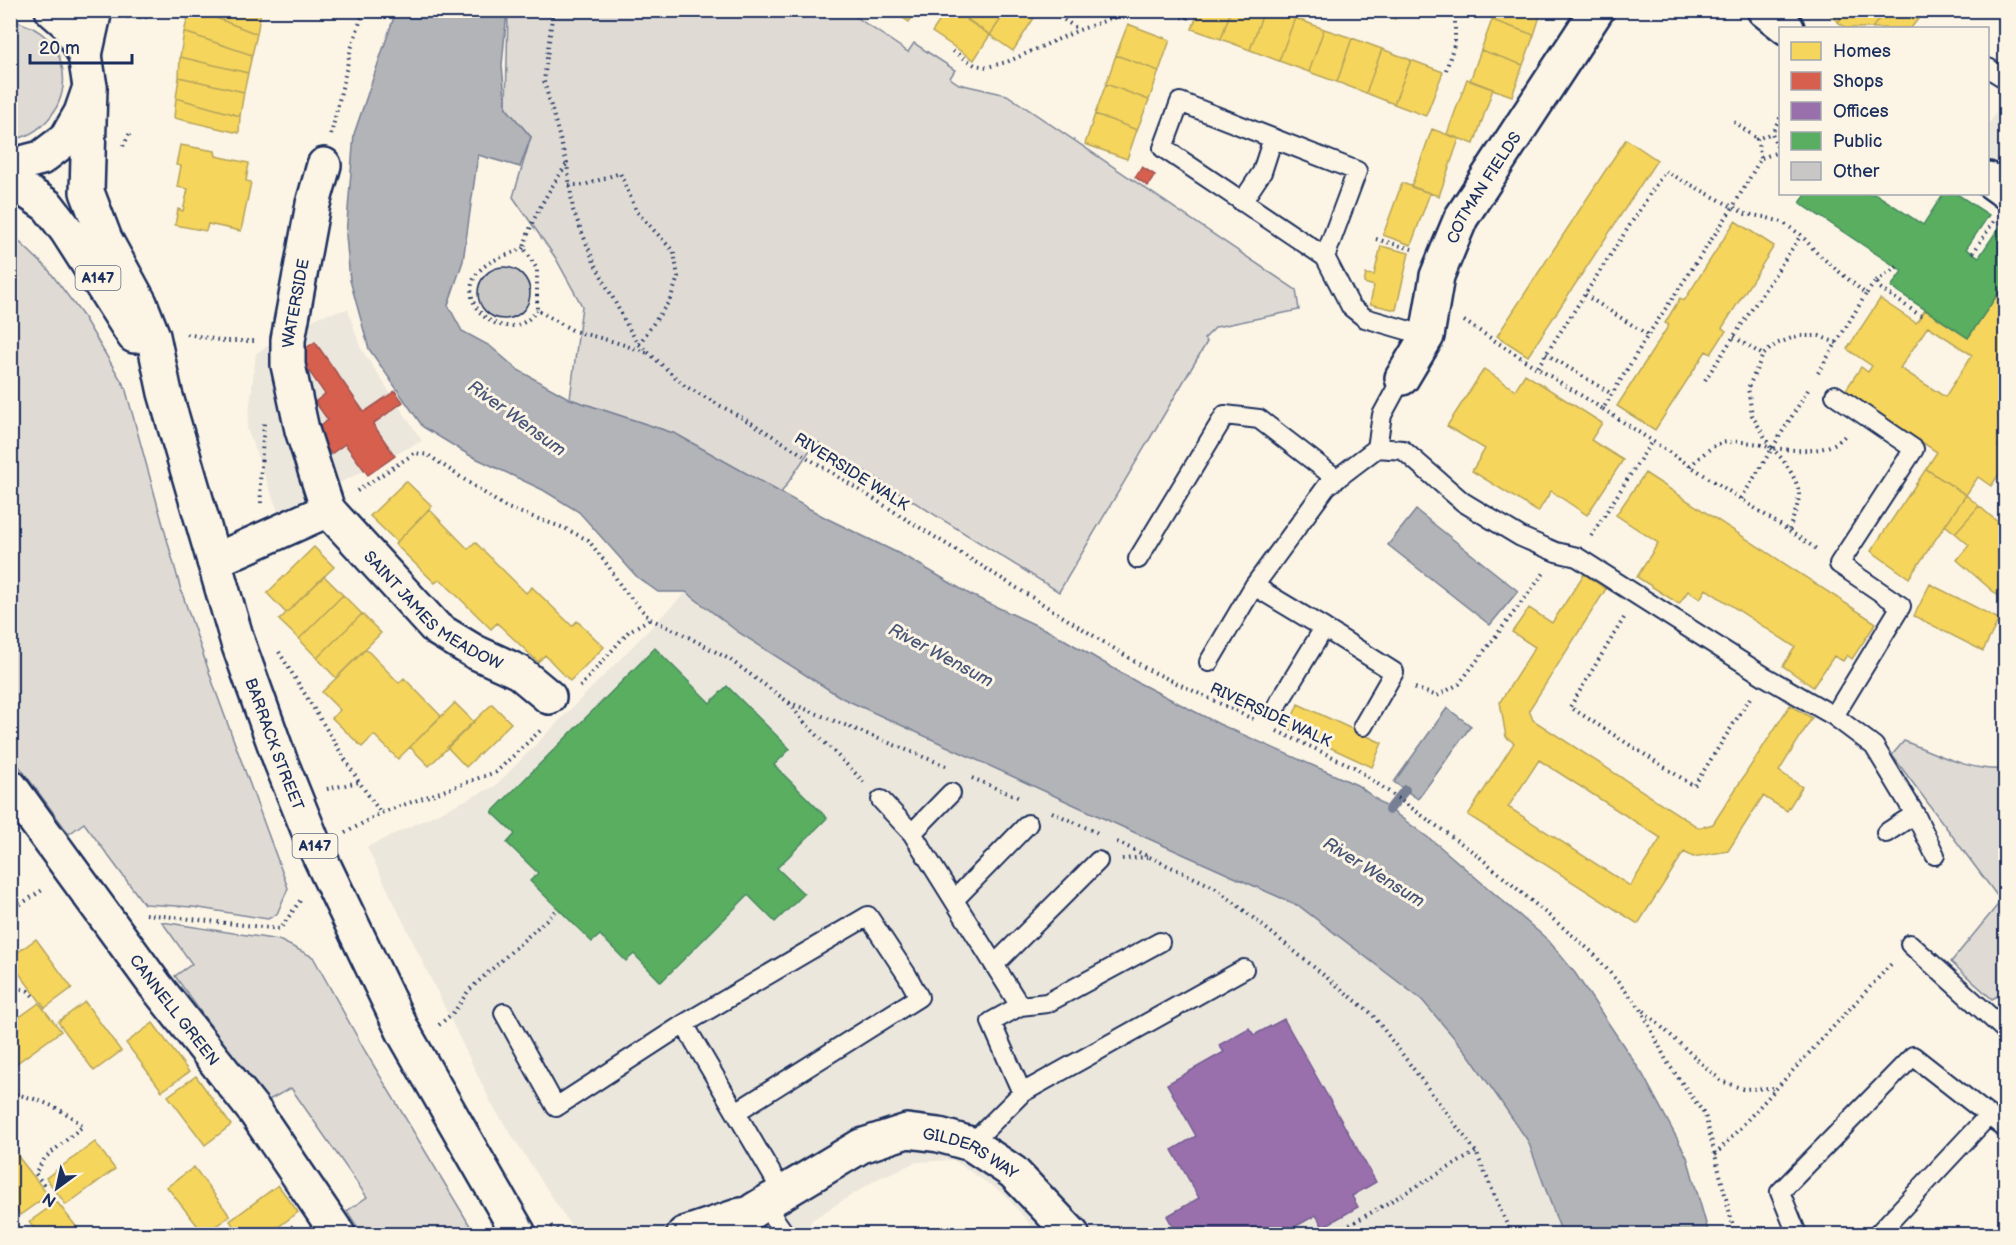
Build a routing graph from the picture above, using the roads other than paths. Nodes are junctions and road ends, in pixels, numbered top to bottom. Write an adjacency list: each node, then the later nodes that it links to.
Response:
1 (52, 10): 6 (street, A147)
2 (1597, 10): 18 (street, COTMAN FIELDS)
3 (1764, 10): 5 (street)
4 (107, 14): 6 (street, A147)
5 (1786, 27)
6 (85, 55): 9 (street, A147)
7 (1989, 69): 8 (lane)
8 (2006, 79)
9 (90, 87): 12 (street, A147); 20 (street, BARRACK STREET / A147)
10 (1273, 138): 16 (lane); 16 (lane); 17 (lane)
11 (324, 165): 24 (street, WATERSIDE)
12 (10, 166)
13 (10, 180): 20 (street, BARRACK STREET / A147)
14 (1989, 180): 15 (street)
15 (2006, 192)
16 (1242, 202): 17 (lane)
17 (1325, 257): 18 (lane)
18 (1427, 336): 19 (street, COTMAN FIELDS)
19 (1402, 378): 22 (lane)
20 (165, 393): 26 (street, BARRACK STREET / A147)
21 (1835, 395): 32 (lane)
22 (1377, 448): 23 (lane); 32 (lane)
23 (1337, 479): 25 (lane); 27 (lane)
24 (328, 510): 26 (street); 30 (street, SAINT JAMES MEADOW)
25 (1138, 559)
26 (214, 561): 59 (street, BARRACK STREET / A147)
27 (1254, 586): 28 (lane); 29 (lane)
28 (1324, 628): 31 (lane); 33 (lane)
29 (1209, 662)
30 (558, 704)
31 (1278, 704)
32 (1833, 716): 37 (lane)
33 (1363, 726)
34 (10, 786): 58 (street, CANNELL GREEN)
35 (951, 793): 39 (lane)
36 (881, 800): 39 (lane)
37 (1915, 814): 40 (lane); 41 (lane)
38 (1028, 824): 43 (lane)
39 (912, 833): 43 (lane)
40 (1886, 833)
41 (1935, 855)
42 (1098, 861): 46 (lane)
43 (954, 900): 46 (lane)
44 (1160, 942): 48 (lane)
45 (1910, 944): 51 (lane)
46 (994, 965): 48 (lane)
47 (1244, 969): 52 (lane)
48 (1020, 1006): 52 (lane)
49 (504, 1013): 50 (lane)
50 (684, 1024): 53 (lane); 53 (lane)
51 (2006, 1031)
52 (1022, 1093): 56 (lane)
53 (736, 1112): 57 (lane)
54 (1989, 1115): 55 (lane); 64 (lane); 65 (lane)
55 (2006, 1128)
56 (971, 1144): 57 (street, GILDERS WAY); 63 (street, GILDERS WAY)
57 (767, 1202): 60 (street, GILDERS WAY); 61 (street, GILDERS WAY); 62 (lane)
58 (338, 1234)
59 (519, 1234)
60 (684, 1234)
61 (721, 1234)
62 (784, 1234)
63 (1072, 1234)
64 (1797, 1234)
65 (1878, 1234)

